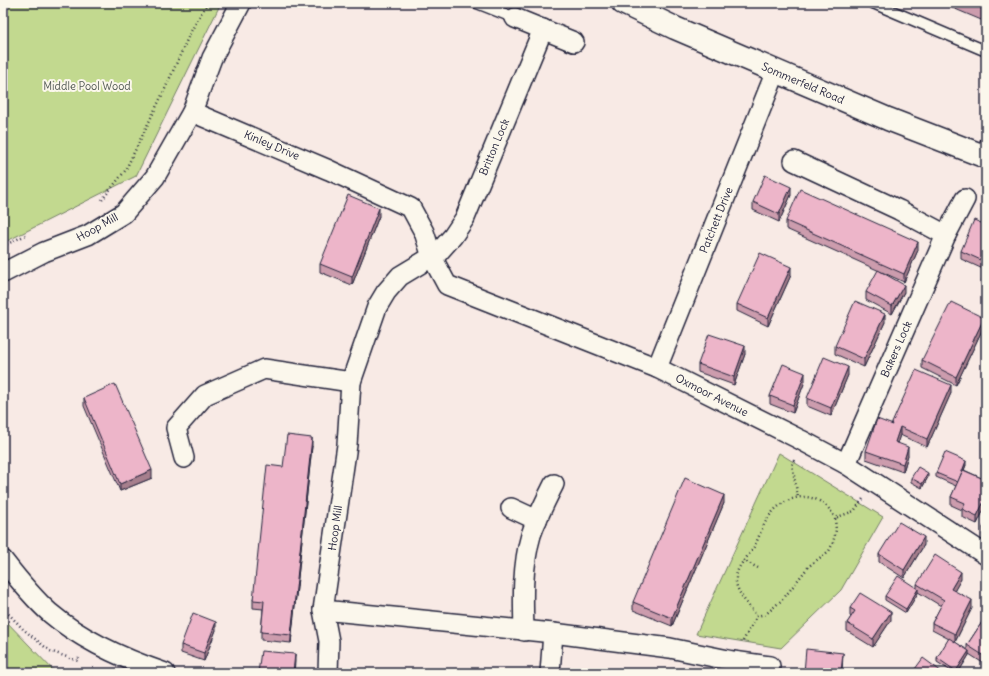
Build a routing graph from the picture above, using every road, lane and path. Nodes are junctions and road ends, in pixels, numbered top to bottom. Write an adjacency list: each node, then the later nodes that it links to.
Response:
1 (207, 3): 15 (path)
2 (241, 3): 11 (street)
3 (477, 3): 6 (lane)
4 (623, 3): 10 (street, Sommerfeld Road)
5 (874, 3): 9 (lane)
6 (515, 18): 7 (street)
7 (543, 29): 8 (street); 19 (street, Britton Lock)
8 (574, 42)
9 (986, 51)
10 (776, 71): 12 (street, Sommerfeld Road); 21 (street, Patchett Drive)
11 (192, 112): 19 (street, Kinley Drive); 20 (street, Hoop Mill)
12 (984, 152)
13 (794, 161): 17 (street)
14 (965, 199): 17 (street, Bakers Lock)
15 (101, 200)
16 (28, 235): 18 (path)
17 (946, 235): 25 (street, Bakers Lock)
18 (3, 246)
19 (432, 257): 21 (street, Oxmoor Avenue); 22 (street, Hoop Mill)
20 (3, 273)
21 (657, 368): 23 (street, Oxmoor Avenue)
22 (351, 382): 24 (street); 36 (street, Hoop Mill)
23 (802, 440): 25 (street, Oxmoor Avenue); 28 (path)
24 (184, 458)
25 (846, 464): 26 (street, Oxmoor Avenue)
26 (875, 483): 30 (path); 32 (street, Oxmoor Avenue)
27 (554, 484): 31 (street)
28 (798, 497): 30 (path); 34 (path)
29 (511, 508): 31 (street)
30 (835, 518): 37 (path)
31 (537, 520): 38 (street)
32 (986, 555)
33 (3, 560): 41 (street)
34 (743, 560): 35 (path); 37 (path)
35 (760, 569)
36 (323, 610): 38 (street); 42 (street, Hoop Mill)
37 (757, 616): 40 (path)
38 (524, 630): 39 (street)
39 (553, 633): 40 (street); 43 (street)
40 (733, 661): 44 (street)
41 (165, 673)
42 (328, 673)
43 (550, 673)
44 (769, 673)

